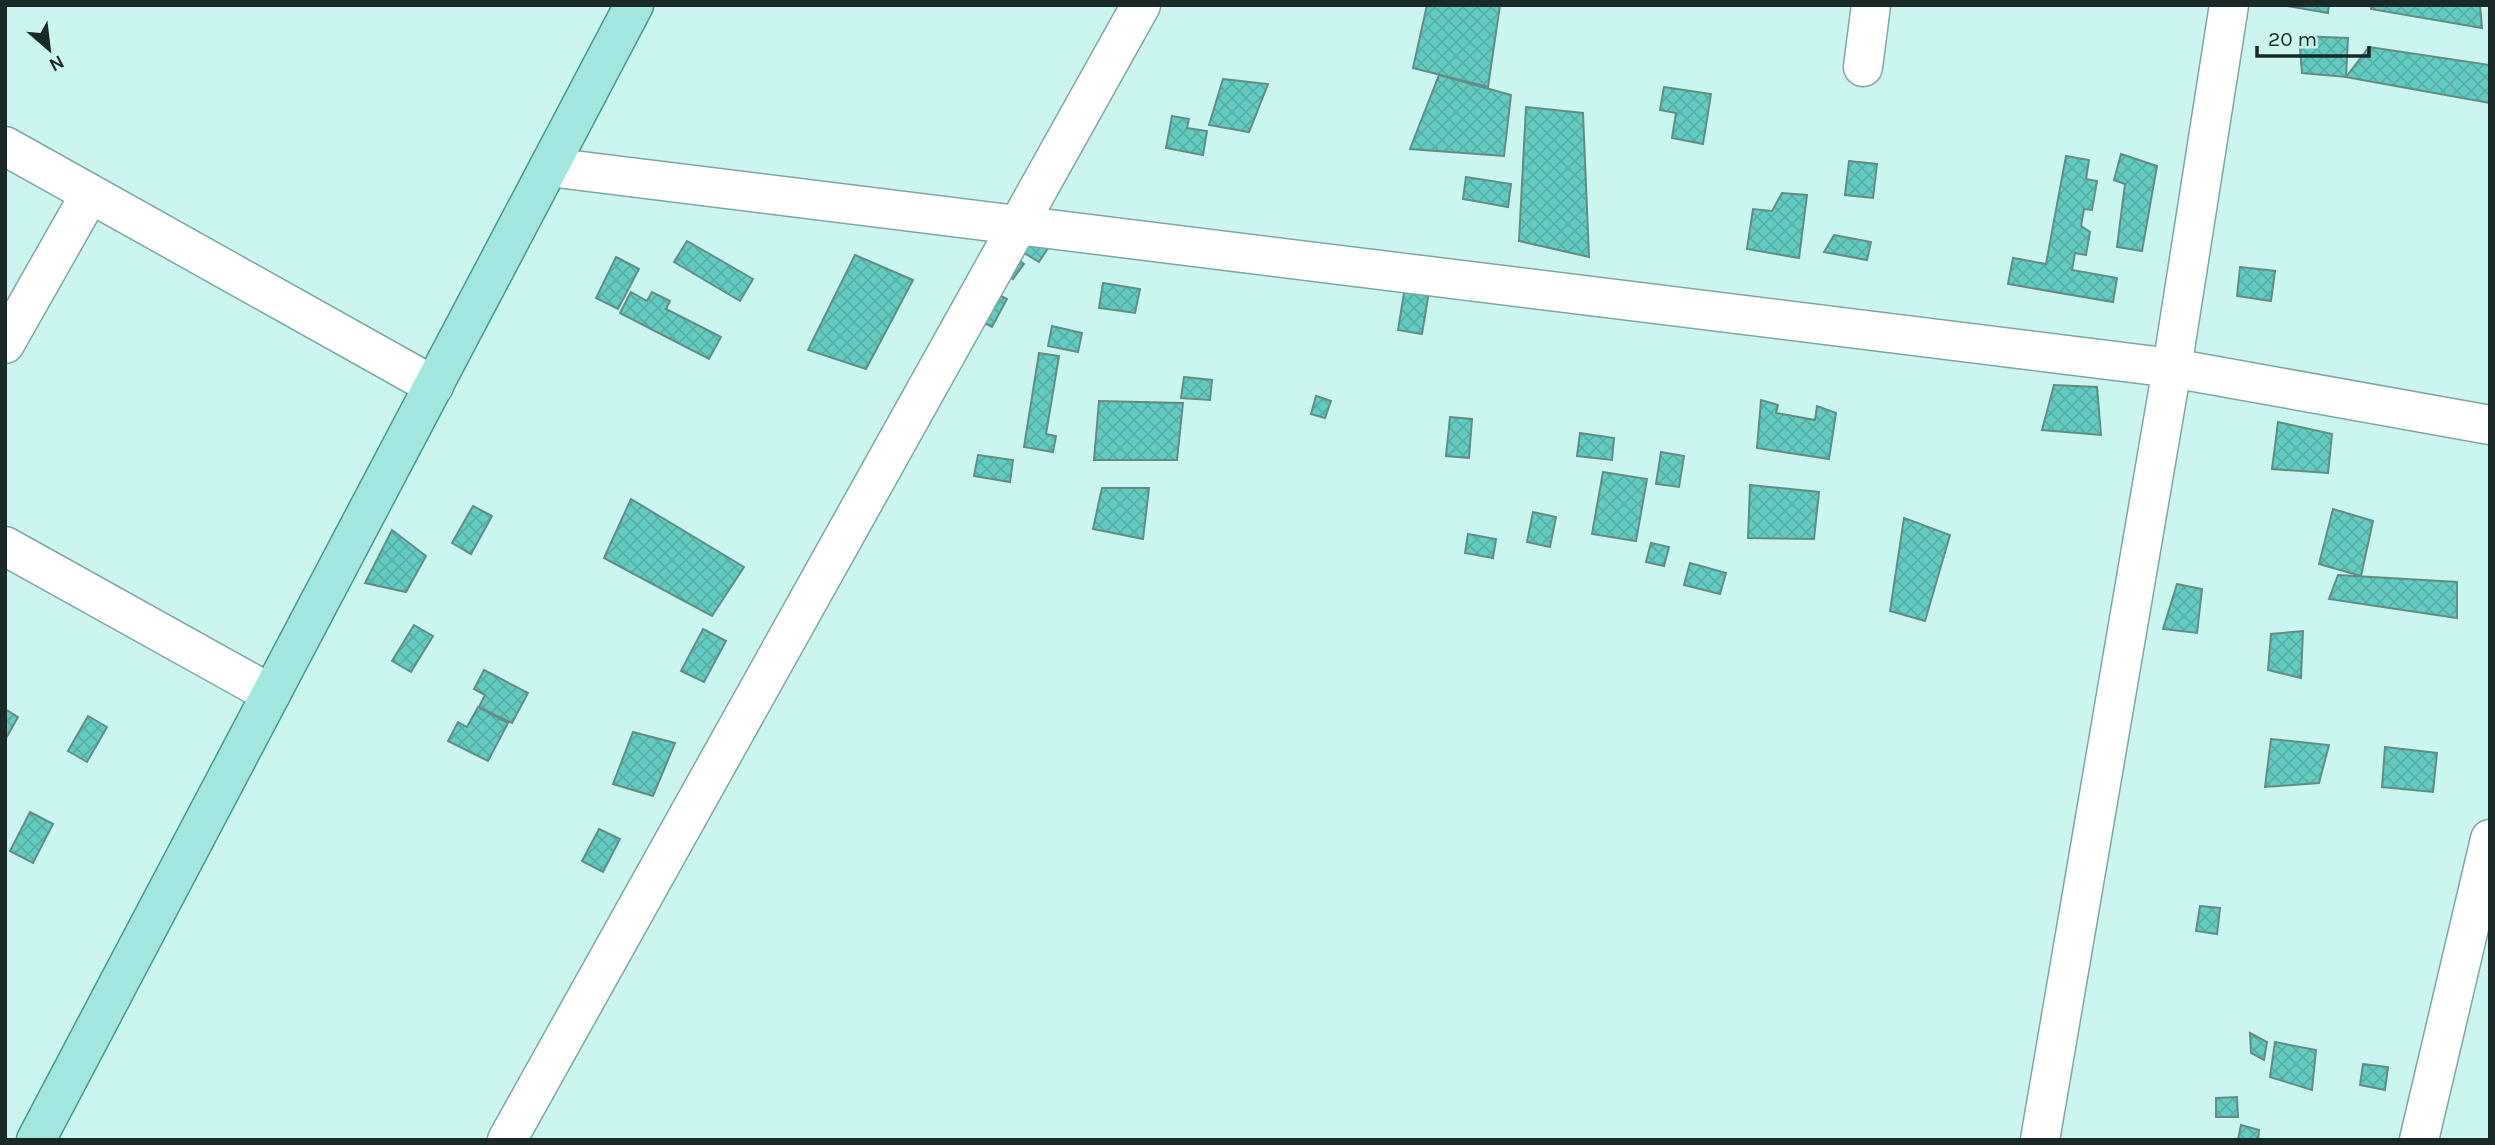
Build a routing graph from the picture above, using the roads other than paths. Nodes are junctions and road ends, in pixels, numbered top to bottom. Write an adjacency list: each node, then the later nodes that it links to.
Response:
1 (634, 5): 7 (main road)
2 (1142, 5): 9 (street)
3 (1871, 5): 5 (street)
4 (2229, 5): 11 (street)
5 (1863, 67)
6 (5, 146): 8 (street)
7 (549, 167): 9 (street); 12 (main road)
8 (90, 194): 10 (street); 12 (street)
9 (1017, 225): 11 (street); 18 (street)
10 (5, 344)
11 (2172, 368): 13 (street); 19 (street)
12 (433, 386): 15 (main road)
13 (2490, 425)
14 (5, 546): 15 (street)
15 (271, 694): 17 (main road)
16 (2490, 839): 20 (street)
17 (36, 1140)
18 (507, 1140)
19 (2040, 1140)
20 (2419, 1140)

